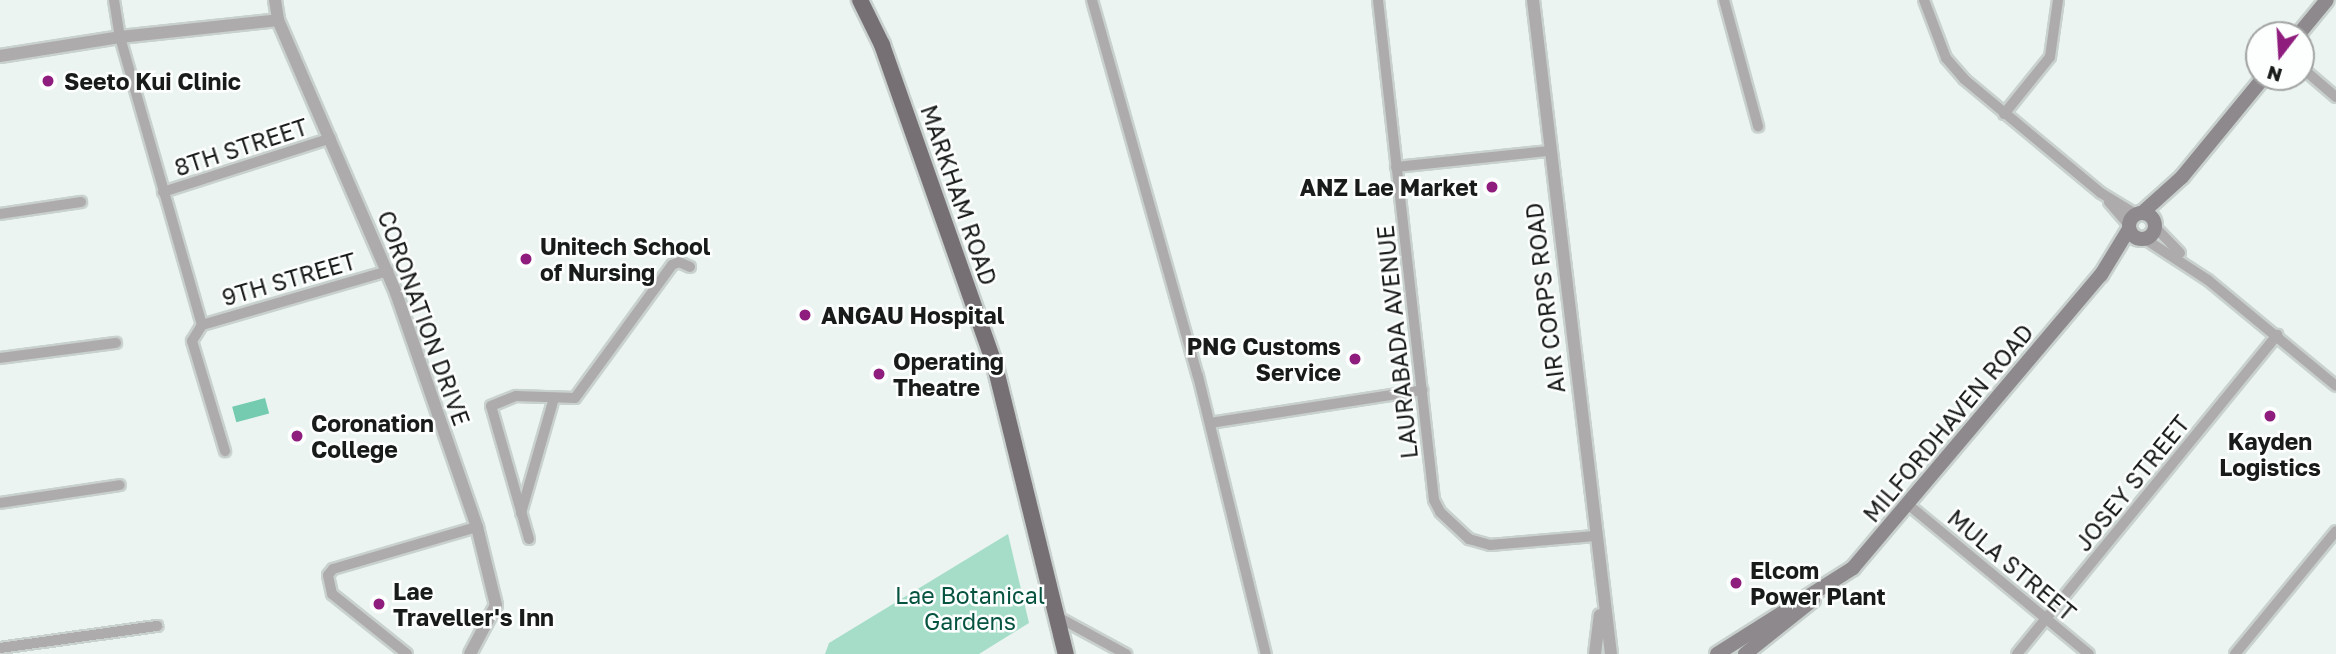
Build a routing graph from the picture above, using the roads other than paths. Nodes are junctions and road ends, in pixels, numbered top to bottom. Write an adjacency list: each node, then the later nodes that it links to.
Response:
1 (114, 0): 13 (street)
2 (275, 0): 11 (street, CORONATION DRIVE)
3 (860, 0): 53 (main road, MARKHAM ROAD)
4 (1092, 0): 41 (street)
5 (1378, 0): 22 (street, LAURABADA AVENUE)
6 (1533, 0): 21 (street, AIR CORPS ROAD)
7 (1724, 0): 19 (street)
8 (1924, 0): 18 (street)
9 (2057, 0): 18 (street)
10 (2327, 0): 12 (main road)
11 (278, 20): 13 (street); 20 (street, CORONATION DRIVE)
12 (2310, 21)
13 (120, 37): 14 (street); 24 (street)
14 (0, 56)
15 (2315, 79): 17 (street)
16 (2253, 91): 23 (main road, MILFORDHAVEN ROAD)
17 (2336, 97)
18 (2004, 114): 27 (street)
19 (1758, 126)
20 (331, 138): 24 (street, 8TH STREET); 31 (street, CORONATION DRIVE)
21 (1549, 151): 22 (street); 49 (street, AIR CORPS ROAD)
22 (1396, 167): 39 (street, LAURABADA AVENUE)
23 (2182, 177): 27 (main road, MILFORDHAVEN ROAD); 28 (main road, MILFORDHAVEN ROAD)
24 (163, 192): 34 (street)
25 (81, 202): 26 (street)
26 (0, 215)
27 (2134, 220): 28 (main road); 29 (main road); 32 (main road, MILFORDHAVEN ROAD)
28 (2155, 225): 29 (main road, MILFORDHAVEN ROAD); 33 (street)
29 (2143, 239): 32 (main road, MILFORDHAVEN ROAD); 33 (street)
30 (690, 267): 40 (street)
31 (387, 271): 34 (street, 9TH STREET); 47 (street, CORONATION DRIVE)
32 (2101, 275): 45 (main road, MILFORDHAVEN ROAD)
33 (2208, 280): 35 (street)
34 (202, 325): 42 (street)
35 (2277, 335): 38 (street); 54 (street, JOSEY STREET)
36 (116, 343): 37 (street)
37 (0, 358)
38 (2336, 386)
39 (1422, 390): 41 (street); 49 (street, LAURABADA AVENUE)
40 (554, 398): 46 (street); 46 (street)
41 (1210, 423): 61 (street)
42 (225, 451)
43 (120, 485): 44 (street)
44 (0, 503)
45 (1910, 506): 52 (main road, MILFORDHAVEN ROAD); 54 (street, MULA STREET)
46 (521, 513): 50 (street)
47 (477, 527): 57 (street); 58 (street, CORONATION DRIVE)
48 (2336, 530): 68 (street)
49 (1595, 536): 51 (street, AIR CORPS ROAD)
50 (529, 539)
51 (1601, 590): 62 (street, AIR CORPS ROAD); 63 (street, AIR CORPS ROAD)
52 (1822, 592): 64 (main road, MILFORDHAVEN ROAD); 65 (main road, MILFORDHAVEN ROAD)
53 (1054, 615): 59 (main road, MARKHAM ROAD); 60 (street)
54 (2047, 620): 66 (street, JOSEY STREET); 67 (street, MULA STREET)
55 (157, 626): 56 (street)
56 (0, 648)
57 (407, 654)
58 (470, 654)
59 (1066, 654)
60 (1126, 654)
61 (1266, 654)
62 (1595, 654)
63 (1611, 654)
64 (1717, 654)
65 (1745, 654)
66 (2017, 654)
67 (2089, 654)
68 (2235, 654)

